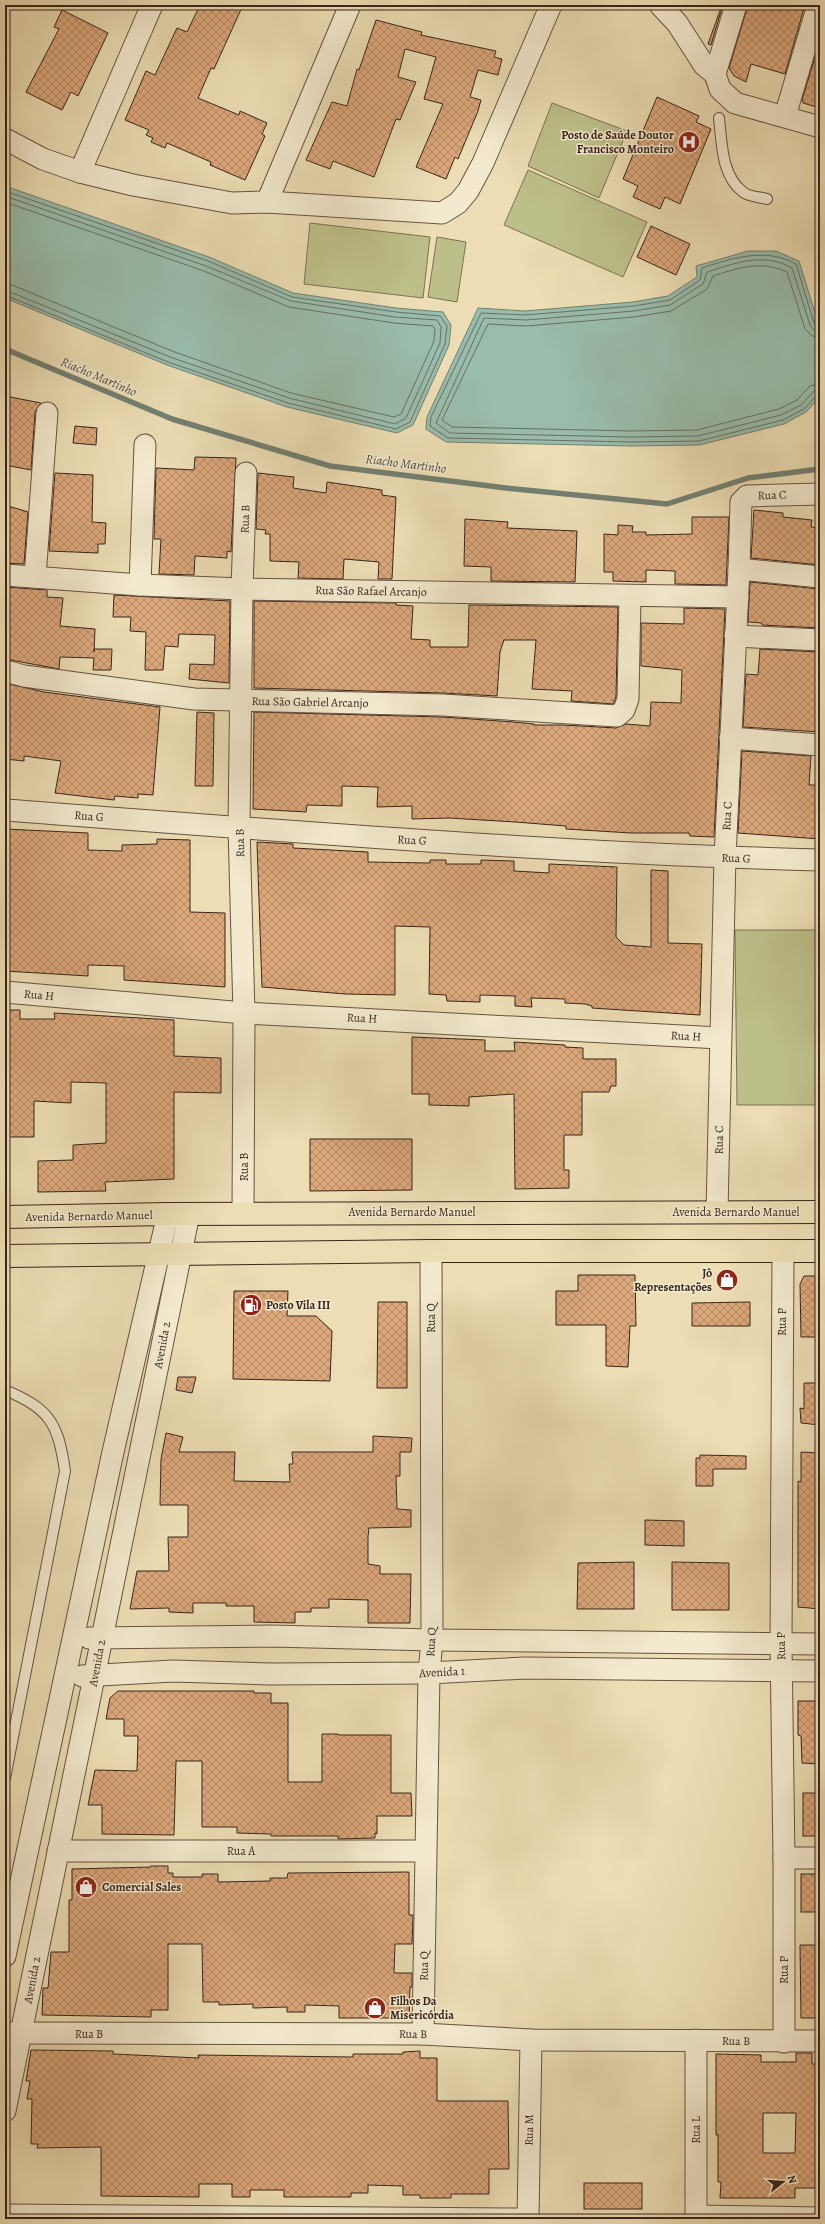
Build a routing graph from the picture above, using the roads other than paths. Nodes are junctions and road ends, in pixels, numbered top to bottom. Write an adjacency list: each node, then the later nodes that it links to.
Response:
1 (152, 5): 12 (street)
2 (350, 5): 14 (street)
3 (551, 5): 14 (street)
4 (660, 5): 7 (street)
5 (736, 5): 7 (street)
6 (818, 5): 8 (street)
7 (715, 74): 8 (street)
8 (785, 116): 10 (street)
9 (719, 118): 13 (lane)
10 (820, 127)
11 (5, 139): 12 (street)
12 (80, 172): 14 (street)
13 (767, 199)
14 (268, 202)
15 (47, 413): 21 (street)
16 (145, 445): 23 (street)
17 (246, 473): 24 (street, Rua B)
18 (820, 494): 19 (street, Rua C)
19 (739, 570): 22 (street); 26 (street, Rua C)
20 (5, 575): 21 (street, Rua São Rafael Arcanjo)
21 (35, 577): 23 (street, Rua São Rafael Arcanjo)
22 (820, 577)
23 (140, 585): 24 (street, Rua São Rafael Arcanjo)
24 (242, 589): 25 (street, Rua São Rafael Arcanjo); 30 (street, Rua B)
25 (630, 596): 26 (street, Rua São Rafael Arcanjo); 30 (street, Rua São Gabriel Arcanjo)
26 (738, 597): 27 (street, Rua C)
27 (735, 636): 28 (street); 31 (street, Rua C)
28 (820, 640)
29 (5, 671): 30 (street, Rua São Gabriel Arcanjo)
30 (240, 701): 34 (street, Rua B)
31 (730, 738): 32 (street); 35 (street, Rua C)
32 (820, 745)
33 (5, 810): 34 (street, Rua G)
34 (239, 827): 35 (street, Rua G); 38 (street, Rua B)
35 (725, 857): 36 (street, Rua G); 39 (street, Rua C)
36 (820, 860)
37 (5, 992): 38 (street, Rua H)
38 (244, 1013): 39 (street, Rua H); 43 (street, Rua B)
39 (720, 1038): 40 (street, Rua C)
40 (718, 1212): 41 (main road, Avenida Bernardo Manuel); 43 (main road, Avenida Bernardo Manuel)
41 (820, 1212)
42 (178, 1214): 43 (main road, Avenida Bernardo Manuel); 44 (main road, Avenida Bernardo Manuel); 48 (street, Avenida 2); 49 (street, Avenida 2)
43 (243, 1214)
44 (5, 1217)
45 (431, 1251): 46 (main road); 49 (main road); 54 (street, Rua Q)
46 (783, 1251): 47 (main road); 55 (street, Rua P)
47 (820, 1251)
48 (159, 1254): 49 (main road); 50 (main road); 53 (street, Avenida 2)
49 (181, 1254): 52 (street, Avenida 2)
50 (5, 1256)
51 (5, 1390): 62 (lane)
52 (102, 1638): 53 (street); 54 (street); 60 (street, Avenida 2)
53 (73, 1639): 61 (street, Avenida 2)
54 (432, 1640): 55 (street); 59 (street, Rua Q)
55 (781, 1644): 56 (street); 58 (street, Rua P)
56 (820, 1644)
57 (820, 1670): 58 (street, Avenida 1)
58 (781, 1671): 59 (street, Avenida 1); 65 (street, Rua P)
59 (429, 1673): 60 (street, Avenida 1); 64 (street, Rua Q)
60 (95, 1676): 61 (street, Avenida 1); 63 (street, Avenida 2)
61 (65, 1677): 67 (street, Avenida 2)
62 (5, 1778)
63 (58, 1851): 64 (street, Rua A); 68 (street, Avenida 2)
64 (425, 1851): 69 (street, Rua Q)
65 (784, 1858): 66 (street); 72 (street, Rua P)
66 (820, 1858)
67 (5, 1956)
68 (13, 2034): 69 (street, Rua B); 74 (street, Avenida 2)
69 (423, 2034): 70 (street, Rua B)
70 (531, 2040): 71 (street, Rua B); 79 (street, Rua M)
71 (696, 2040): 72 (street, Rua B); 76 (street, Rua L)
72 (784, 2042): 73 (street, Rua B)
73 (820, 2042)
74 (5, 2111)
75 (5, 2215): 78 (street)
76 (696, 2218): 77 (street)
77 (820, 2218)
78 (518, 2219)
79 (528, 2219)

